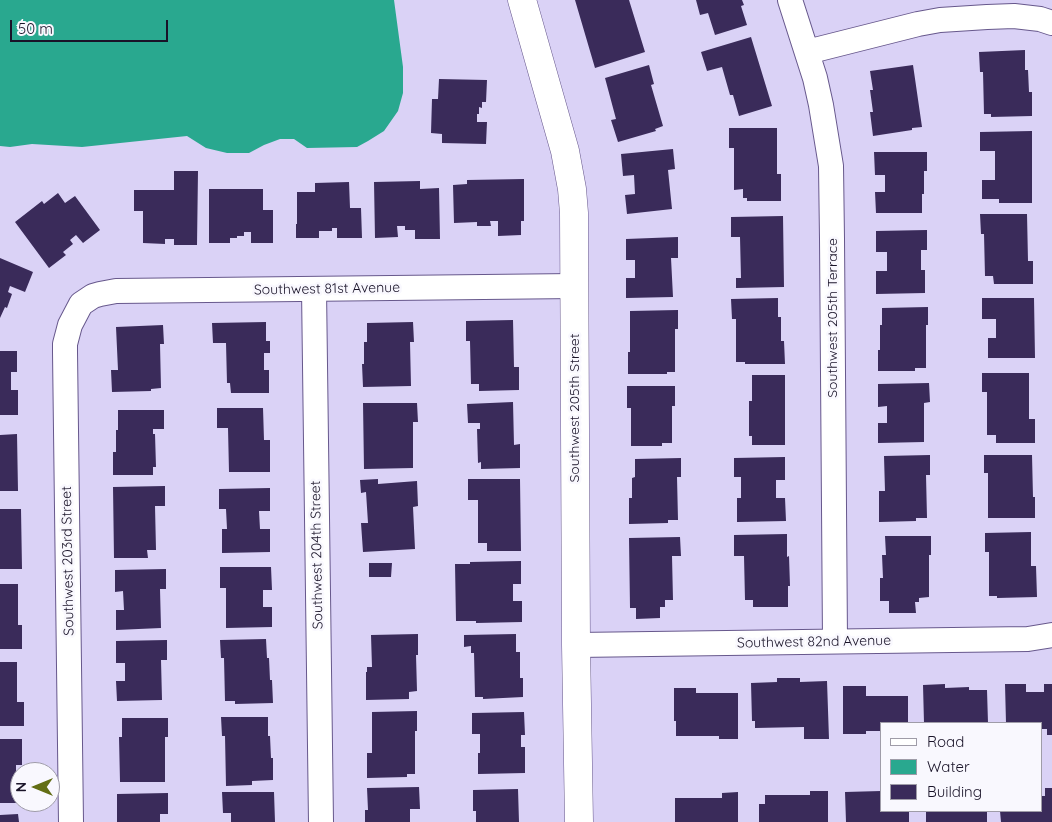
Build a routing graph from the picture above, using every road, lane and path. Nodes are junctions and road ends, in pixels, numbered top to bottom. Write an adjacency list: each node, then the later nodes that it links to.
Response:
1 (522, 0): 5 (street, Southwest 205th Street)
2 (790, 0): 4 (street, Southwest 205th Terrace)
3 (1052, 23): 4 (street)
4 (806, 52): 9 (street, Southwest 205th Terrace)
5 (575, 286): 6 (street, Southwest 81st Avenue); 10 (street, Southwest 205th Street)
6 (314, 289): 7 (street, Southwest 81st Avenue); 12 (street, Southwest 204th Street)
7 (82, 304): 11 (street, Southwest 203rd Street)
8 (1052, 635): 9 (street, Southwest 82nd Avenue)
9 (835, 641): 10 (street, Southwest 82nd Avenue)
10 (576, 645): 13 (street, Southwest 205th Street)
11 (71, 822)
12 (321, 822)
13 (580, 822)

